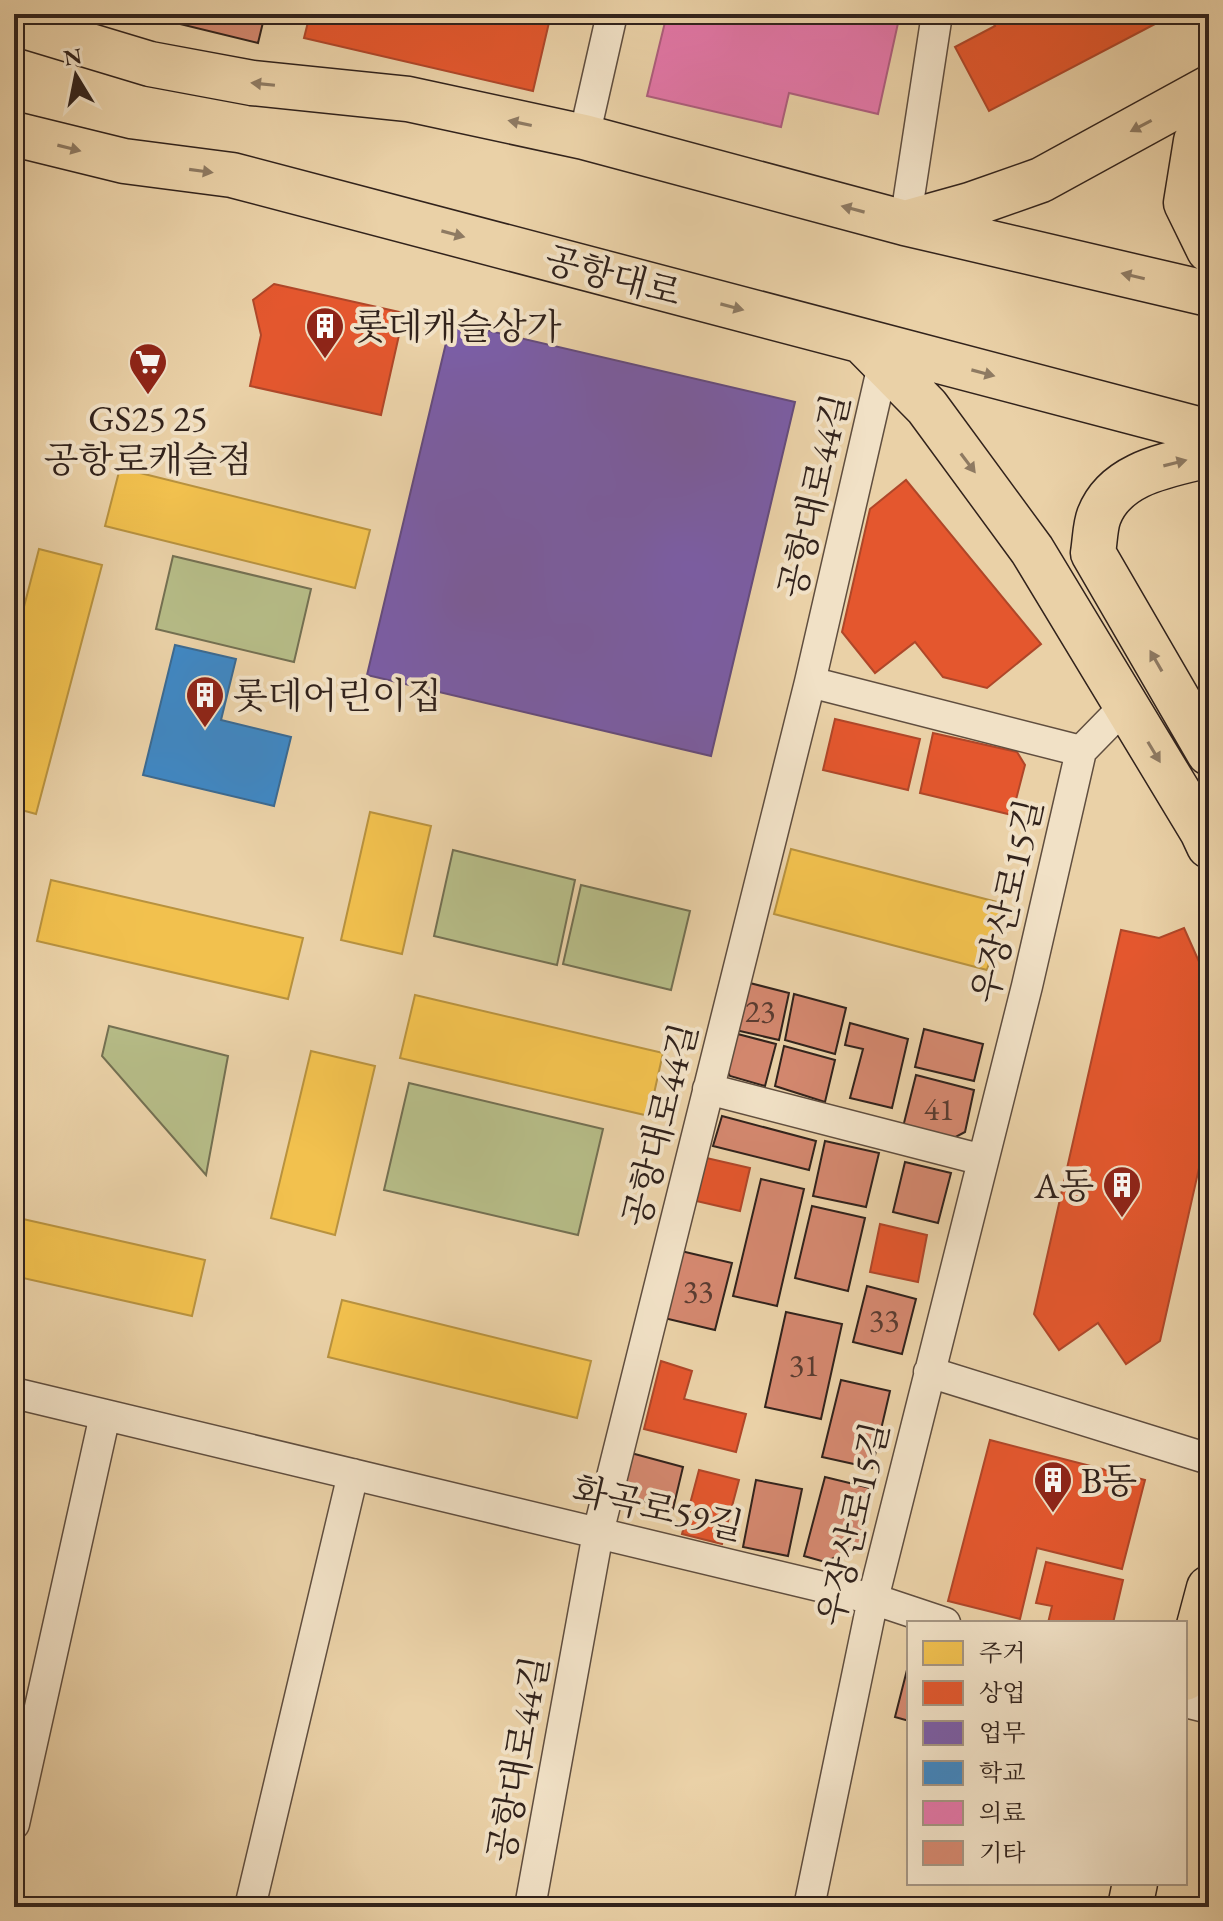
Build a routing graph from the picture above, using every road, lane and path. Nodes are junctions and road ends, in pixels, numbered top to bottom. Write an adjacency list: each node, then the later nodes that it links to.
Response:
1 (612, 14): 7 (street)
2 (937, 14): 8 (street)
3 (14, 23): 7 (main road, one-way to 3)
4 (1209, 88): 8 (main road, one-way to 8)
5 (14, 134): 11 (main road, 공항대로, one-way to 11)
6 (1209, 134): 9 (main road)
7 (584, 137): 8 (main road, one-way to 7)
8 (905, 223): 10 (main road, one-way to 8)
9 (1209, 250)
10 (1209, 294)
11 (872, 353): 12 (main road, 공항대로, one-way to 12); 14 (street, 공항대로44길); 15 (main road, one-way to 15)
12 (1209, 432)
13 (1209, 455): 17 (main road, one-way to 13)
14 (810, 682): 16 (street); 19 (street, 공항대로44길)
15 (1126, 705): 16 (street); 18 (main road, one-way to 18)
16 (1081, 751): 20 (street, 우장산로15길)
17 (1209, 753)
18 (1209, 846)
19 (708, 1089): 20 (street); 26 (street, 공항대로44길)
20 (983, 1160): 21 (street, 우장산로15길)
21 (929, 1372): 24 (street); 28 (street, 우장산로15길)
22 (14, 1393): 23 (street, 화곡로59길)
23 (105, 1415): 25 (street, 화곡로59길); 33 (street)
24 (1209, 1459)
25 (353, 1474): 26 (street, 화곡로59길); 35 (street)
26 (598, 1533): 28 (street, 화곡로59길); 36 (street, 공항대로44길)
27 (1209, 1588): 30 (main road)
28 (873, 1599): 29 (street, 화곡로59길); 37 (street, 우장산로15길)
29 (939, 1621)
30 (1187, 1670)
31 (1187, 1702): 32 (street)
32 (1209, 1708)
33 (14, 1824)
34 (1135, 1885): 38 (main road)
35 (250, 1907)
36 (530, 1907)
37 (809, 1907)
38 (1130, 1907)

